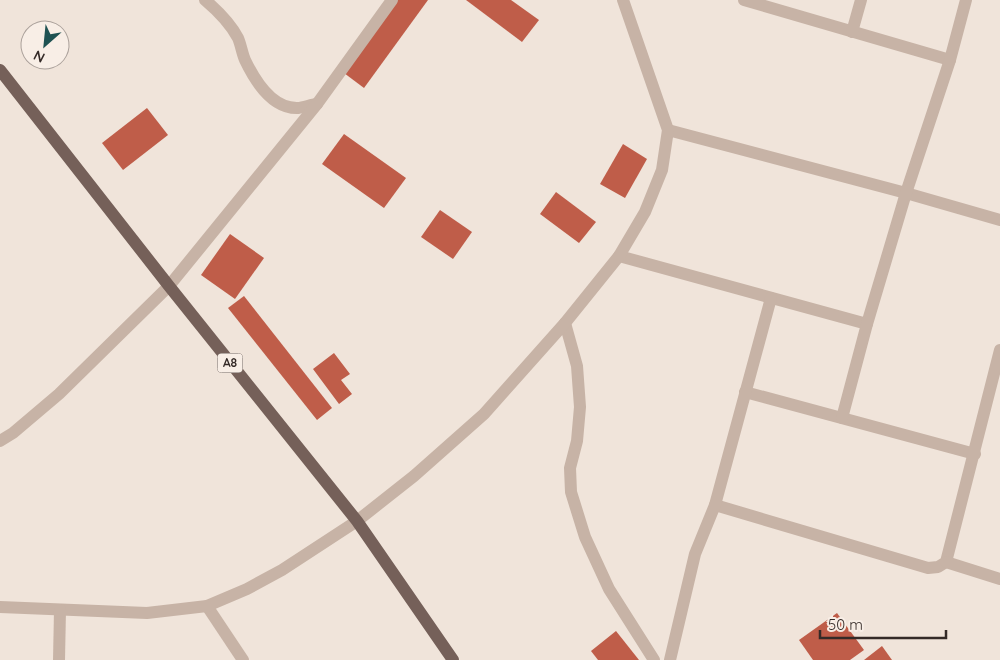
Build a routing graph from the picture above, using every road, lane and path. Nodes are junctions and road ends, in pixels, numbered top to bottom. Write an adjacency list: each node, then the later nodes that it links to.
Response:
1 (205, 0): 10 (street)
2 (392, 0): 10 (street)
3 (624, 0): 11 (street)
4 (744, 0): 7 (street)
5 (861, 0): 7 (street)
6 (966, 0): 8 (street)
7 (852, 32): 8 (street)
8 (950, 60): 12 (street)
9 (0, 70): 15 (main road, A8)
10 (317, 104): 15 (street)
11 (668, 130): 12 (street); 14 (street)
12 (906, 193): 13 (street); 18 (street)
13 (1000, 220)
14 (618, 256): 16 (street); 17 (street)
15 (169, 286): 22 (street); 25 (main road, A8)
16 (771, 298): 18 (street); 20 (street)
17 (565, 323): 25 (street); 34 (street)
18 (867, 324): 21 (street)
19 (1000, 350): 23 (street)
20 (745, 392): 21 (street); 24 (street)
21 (842, 418): 23 (street)
22 (0, 440)
23 (975, 454): 26 (street)
24 (716, 505): 26 (street); 35 (street)
25 (357, 521): 28 (street); 33 (main road, A8)
26 (946, 562): 27 (street)
27 (1000, 579)
28 (207, 606): 30 (street); 32 (street)
29 (0, 608): 30 (street)
30 (60, 610): 31 (street)
31 (59, 660)
32 (243, 660)
33 (453, 660)
34 (654, 660)
35 (670, 660)

